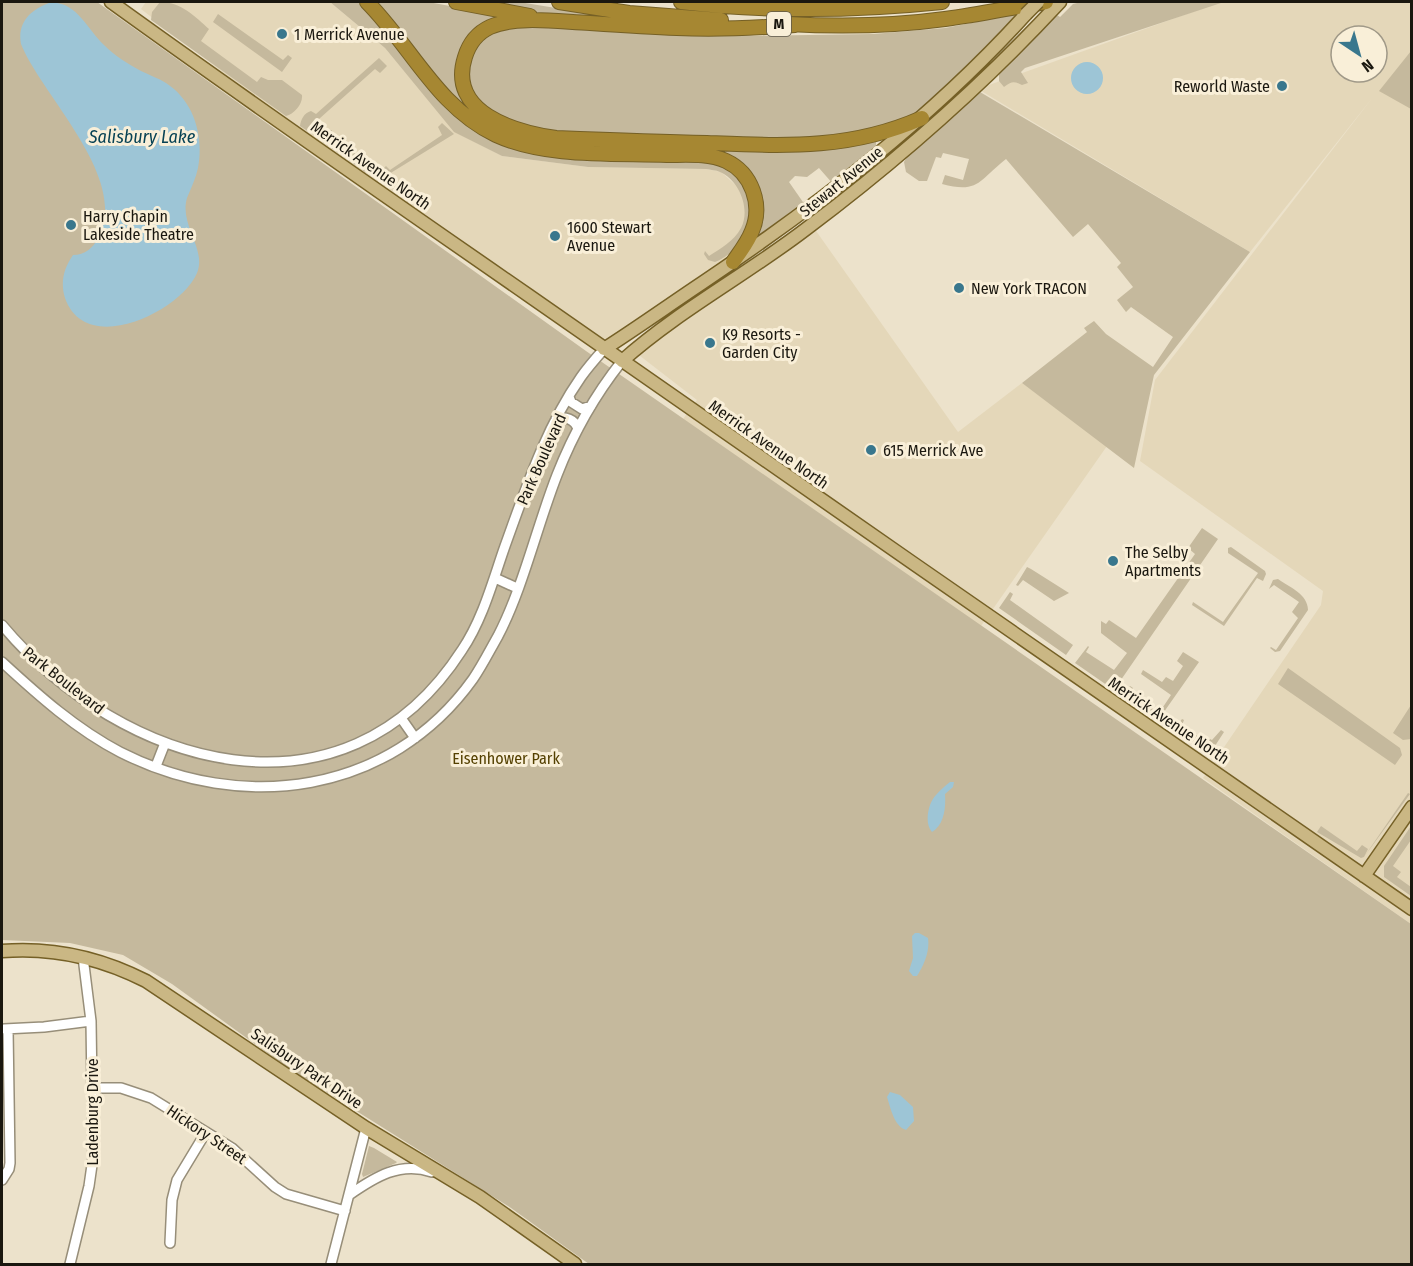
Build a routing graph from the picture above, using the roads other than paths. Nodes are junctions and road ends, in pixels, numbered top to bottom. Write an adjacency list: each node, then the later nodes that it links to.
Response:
1 (111, 2): 20 (main road, Merrick Avenue North)
2 (367, 2): 19 (highway)
3 (456, 2): 9 (highway)
4 (559, 2): 10 (highway, M)
5 (681, 2): 6 (highway, M)
6 (942, 2)
7 (1038, 2): 11 (main road, Stewart Avenue, bridge)
8 (1053, 4): 10 (highway, M); 13 (main road, Stewart Avenue)
9 (552, 20): 10 (highway); 11 (highway)
10 (795, 25)
11 (922, 118): 12 (main road, Stewart Avenue)
12 (881, 153): 13 (main road); 14 (main road); 15 (main road, Stewart Avenue)
13 (892, 161): 14 (main road, Stewart Avenue)
14 (881, 170): 16 (main road, Stewart Avenue)
15 (809, 209): 16 (main road); 17 (main road, Stewart Avenue)
16 (806, 230): 18 (main road, Stewart Avenue)
17 (759, 244): 18 (main road); 19 (main road, Stewart Avenue)
18 (778, 249): 21 (main road, Stewart Avenue)
19 (733, 262): 20 (main road, Stewart Avenue)
20 (604, 349): 21 (main road, Merrick Avenue North); 22 (street, Park Boulevard)
21 (622, 361): 23 (street, Park Boulevard); 35 (main road, Merrick Avenue North)
22 (569, 397): 23 (street); 24 (street, Park Boulevard)
23 (591, 405): 25 (street, Park Boulevard)
24 (556, 419): 25 (street); 26 (street, Park Boulevard)
25 (579, 429): 27 (street, Park Boulevard)
26 (495, 578): 27 (street); 30 (street, Park Boulevard)
27 (517, 588): 31 (street, Park Boulevard)
28 (2, 626): 32 (street, Park Boulevard)
29 (2, 662): 33 (street, Park Boulevard)
30 (401, 718): 31 (street); 32 (street, Park Boulevard)
31 (415, 738): 33 (street, Park Boulevard)
32 (165, 743): 33 (street)
33 (156, 766)
34 (1412, 807): 35 (main road)
35 (1364, 876): 36 (main road, Merrick Avenue North)
36 (1412, 909)
37 (2, 951): 38 (main road, Salisbury Park Drive)
38 (83, 957): 39 (street, Ladenburg Drive); 42 (main road, Salisbury Park Drive)
39 (92, 1021): 40 (street); 41 (street, Ladenburg Drive)
40 (5, 1029): 45 (street)
41 (93, 1088): 43 (street, Hickory Street); 49 (street, Ladenburg Drive)
42 (366, 1128): 44 (main road, Salisbury Park Drive); 46 (street)
43 (206, 1132): 47 (street, Hickory Street); 48 (street)
44 (446, 1176): 46 (street); 51 (main road, Salisbury Park Drive)
45 (2, 1180)
46 (349, 1195): 47 (street)
47 (345, 1211): 50 (street)
48 (170, 1243)
49 (70, 1264)
50 (331, 1264)
51 (575, 1264)

